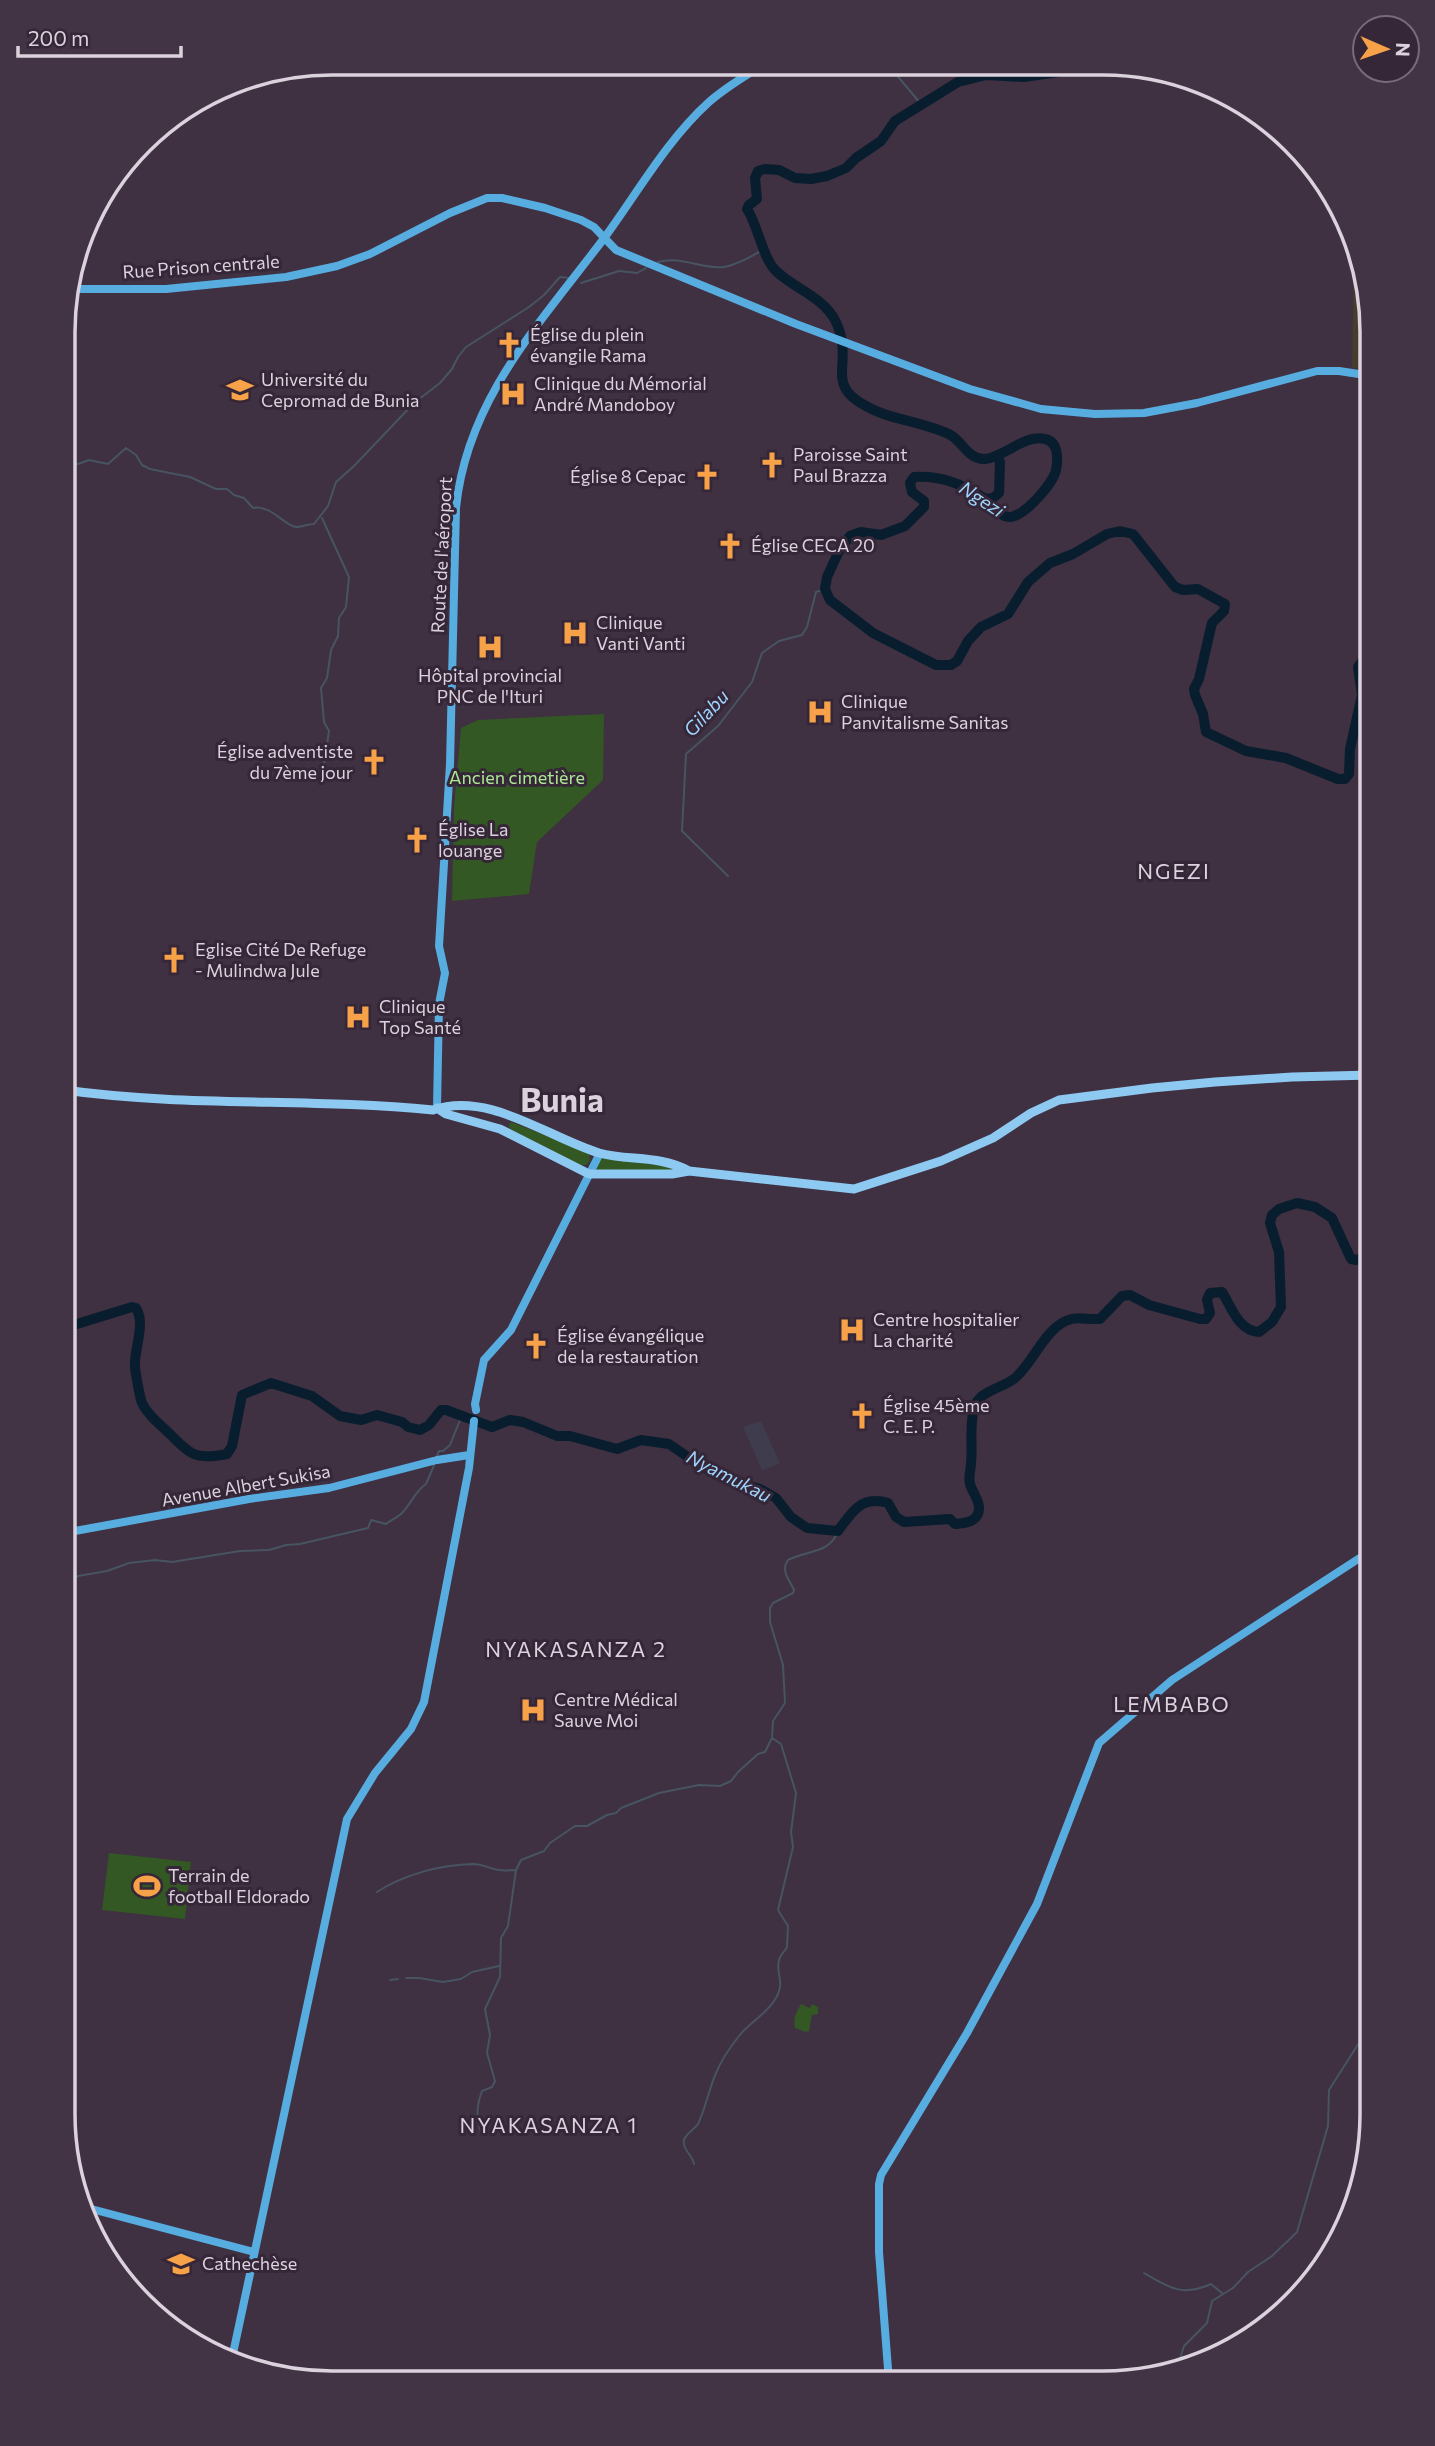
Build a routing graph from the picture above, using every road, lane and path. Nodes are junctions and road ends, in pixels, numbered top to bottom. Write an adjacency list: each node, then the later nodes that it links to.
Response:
1 (748, 75): 2 (street, Route de l'aéroport)
2 (604, 238): 3 (street, Rue Prison centrale); 4 (street, Rue Prison centrale); 7 (street, Route de l'aéroport)
3 (79, 289)
4 (1360, 374)
5 (1360, 1075): 11 (main road)
6 (75, 1092): 7 (main road)
7 (437, 1108): 8 (main road); 9 (main road)
8 (507, 1115): 9 (main road); 10 (main road)
9 (500, 1129): 12 (main road)
10 (600, 1153): 11 (main road); 12 (street)
11 (689, 1171): 12 (main road)
12 (589, 1174): 13 (street)
13 (476, 1410)
14 (474, 1425): 15 (street)
15 (469, 1455): 16 (street, Avenue Albert Sukisa); 19 (street)
16 (75, 1531)
17 (1360, 1558): 21 (street)
18 (94, 2210): 19 (street)
19 (254, 2252): 20 (street)
20 (234, 2351)
21 (888, 2371)

